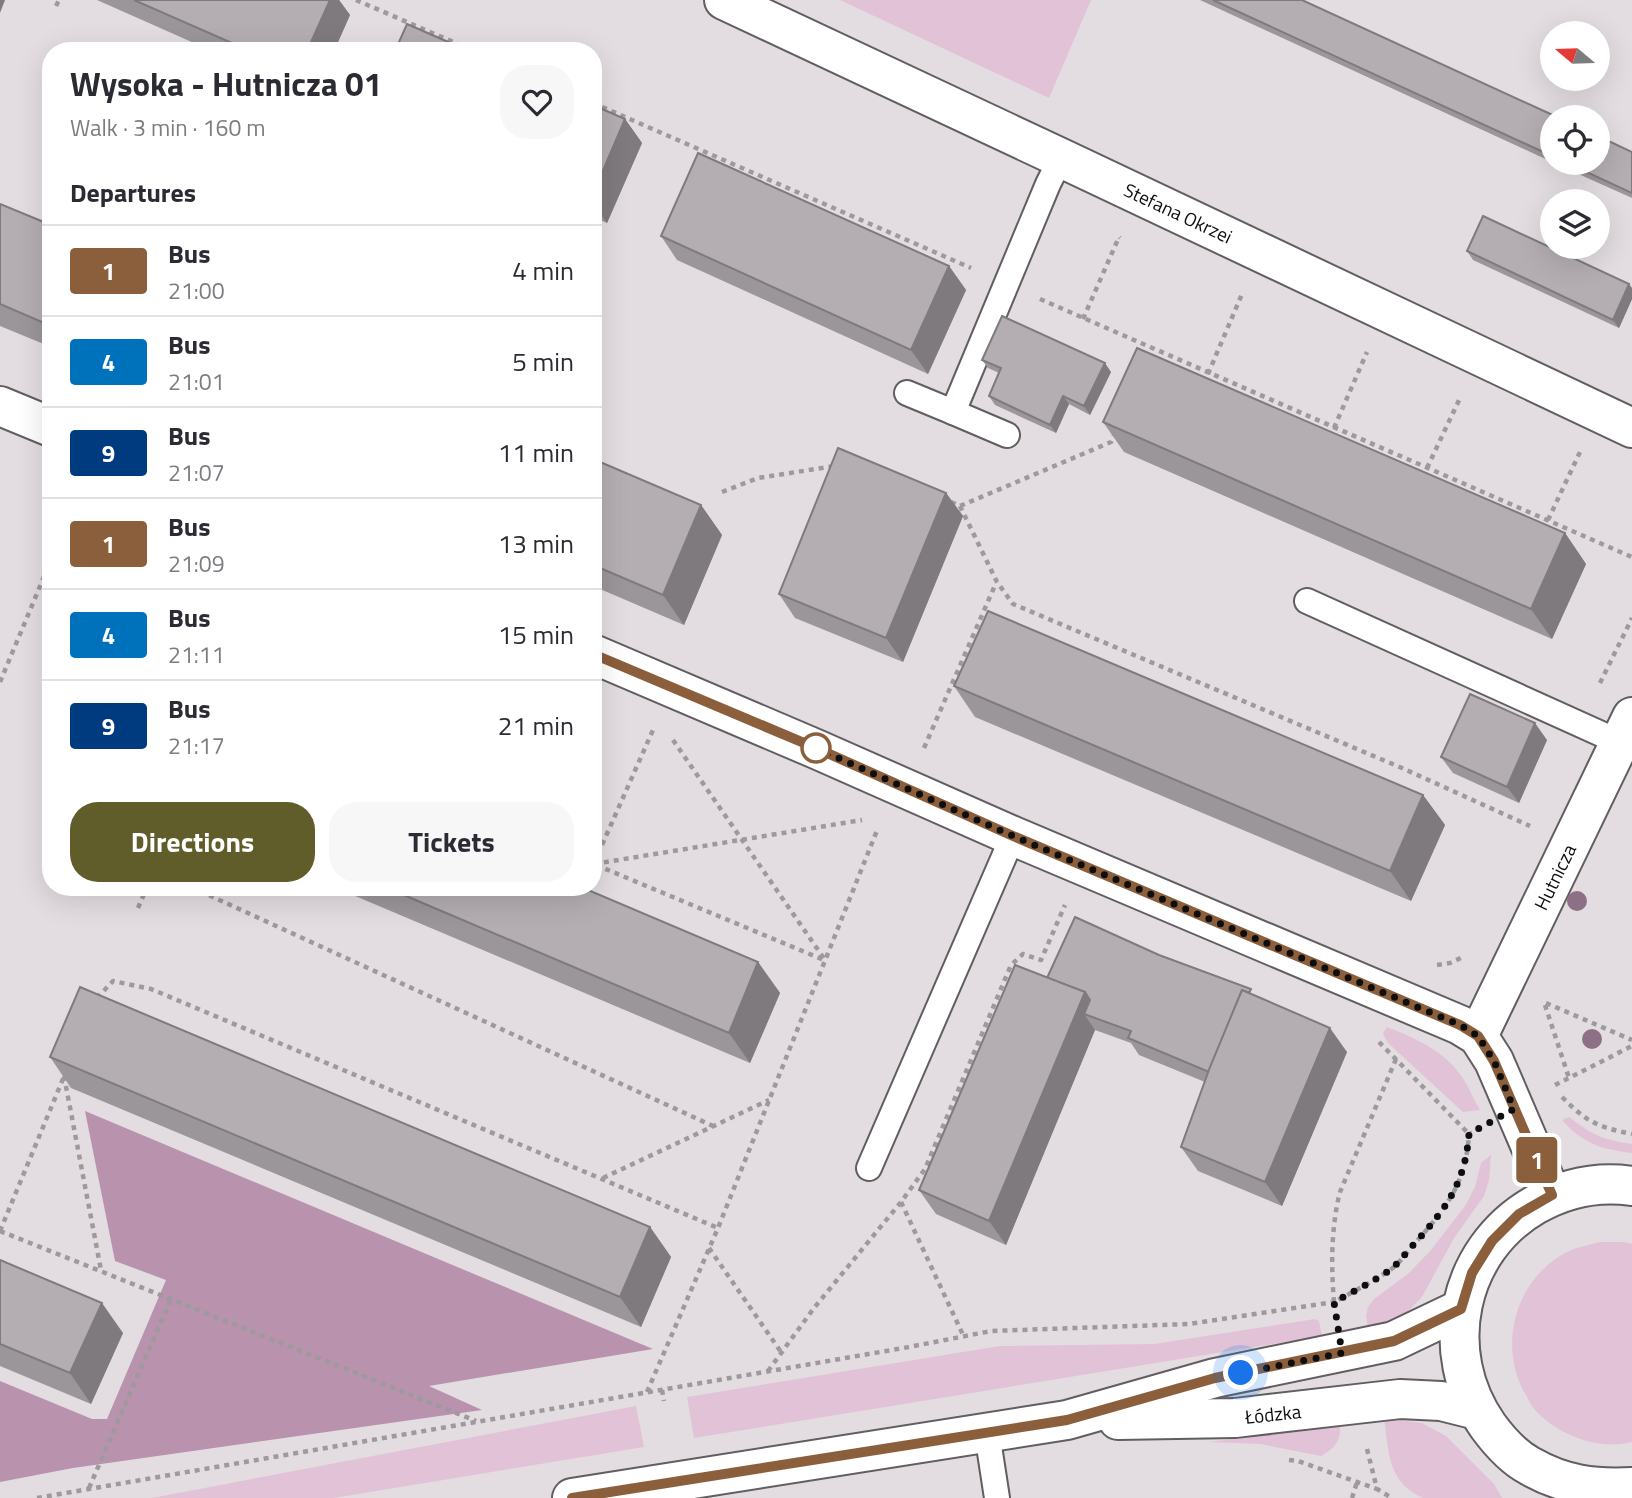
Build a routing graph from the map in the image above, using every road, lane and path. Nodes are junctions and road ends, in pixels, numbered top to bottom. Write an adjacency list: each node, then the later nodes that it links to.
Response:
1 (356, 0): 3 (path)
2 (723, 0): 5 (street, Stefana Okrzei)
3 (453, 42)
4 (602, 107): 8 (path)
5 (1061, 158): 7 (street, Stefana Okrzei); 8 (lane)
6 (1131, 243): 9 (path)
7 (1259, 251): 11 (path); 18 (street, Stefana Okrzei)
8 (1007, 284): 9 (path); 15 (lane)
9 (1083, 319): 11 (path)
10 (1367, 352): 17 (path)
11 (1208, 374): 17 (path)
12 (1450, 390): 21 (path)
13 (907, 393): 15 (lane)
14 (0, 406): 16 (street)
15 (953, 412): 19 (lane)
16 (42, 423)
17 (1334, 428): 21 (path)
18 (1632, 428)
19 (1007, 435)
20 (1591, 456): 23 (path)
21 (1427, 468): 23 (path)
22 (960, 506): 26 (path)
23 (1548, 520): 24 (path)
24 (1632, 557)
25 (42, 582): 30 (path)
26 (996, 582): 35 (path); 37 (path)
27 (1307, 601): 32 (lane)
28 (1632, 618): 32 (path)
29 (602, 658): 39 (street)
30 (0, 682)
31 (658, 719): 41 (path)
32 (1580, 724): 34 (lane)
33 (666, 730): 40 (path)
34 (1626, 730): 53 (street, Hutnicza)
35 (919, 759)
36 (883, 817): 48 (path)
37 (1536, 817)
38 (870, 819): 40 (path)
39 (1013, 836): 53 (street); 64 (lane)
40 (742, 840): 42 (path); 48 (path)
41 (602, 844)
42 (602, 863)
43 (602, 868): 48 (path)
44 (143, 896): 46 (path)
45 (211, 896): 62 (path)
46 (138, 908)
47 (1470, 953): 49 (path)
48 (825, 960): 60 (path)
49 (1428, 965)
50 (1541, 995): 52 (path)
51 (95, 1000): 65 (path)
52 (1544, 1002): 54 (path); 59 (path)
53 (1478, 1036): 61 (street)
54 (1632, 1040)
55 (1632, 1046): 59 (path)
56 (1396, 1059): 74 (path)
57 (69, 1063): 58 (path)
58 (64, 1075): 70 (path); 72 (path)
59 (1569, 1078): 63 (path)
60 (769, 1100): 62 (path); 69 (path)
61 (1514, 1109): 67 (street); 74 (path)
62 (713, 1126): 65 (path)
63 (1632, 1134)
64 (869, 1168)
65 (602, 1179): 69 (path)
66 (1632, 1186): 67 (street)
67 (1552, 1195): 75 (street)
68 (901, 1202): 76 (path)
69 (718, 1228): 71 (path)
70 (0, 1231): 72 (path)
71 (709, 1248): 77 (path); 80 (path)
72 (101, 1271): 73 (path)
73 (171, 1299): 85 (path); 90 (path)
74 (1334, 1302): 76 (path); 78 (path)
75 (1461, 1309): 78 (street, Łódzka); 83 (street)
76 (964, 1337): 79 (path)
77 (781, 1352)
78 (1342, 1353): 84 (street, Łódzka)
79 (662, 1390): 80 (path); 81 (path)
80 (647, 1392): 85 (path)
81 (664, 1401)
82 (1356, 1406): 83 (street, Łódzka); 84 (street, Łódzka); 91 (path)
83 (1477, 1410): 92 (street)
84 (1067, 1420): 86 (street, Łódzka)
85 (477, 1422): 90 (path)
86 (987, 1433): 94 (street, Łódzka); 95 (lane)
87 (1286, 1460): 88 (path)
88 (1357, 1482): 91 (path); 96 (path)
89 (1632, 1487): 92 (street)
90 (88, 1489): 93 (path)
91 (1377, 1489): 97 (path)
92 (1560, 1490)
93 (37, 1498)
94 (572, 1498)
95 (997, 1498)
96 (1352, 1498)
97 (1392, 1498)

